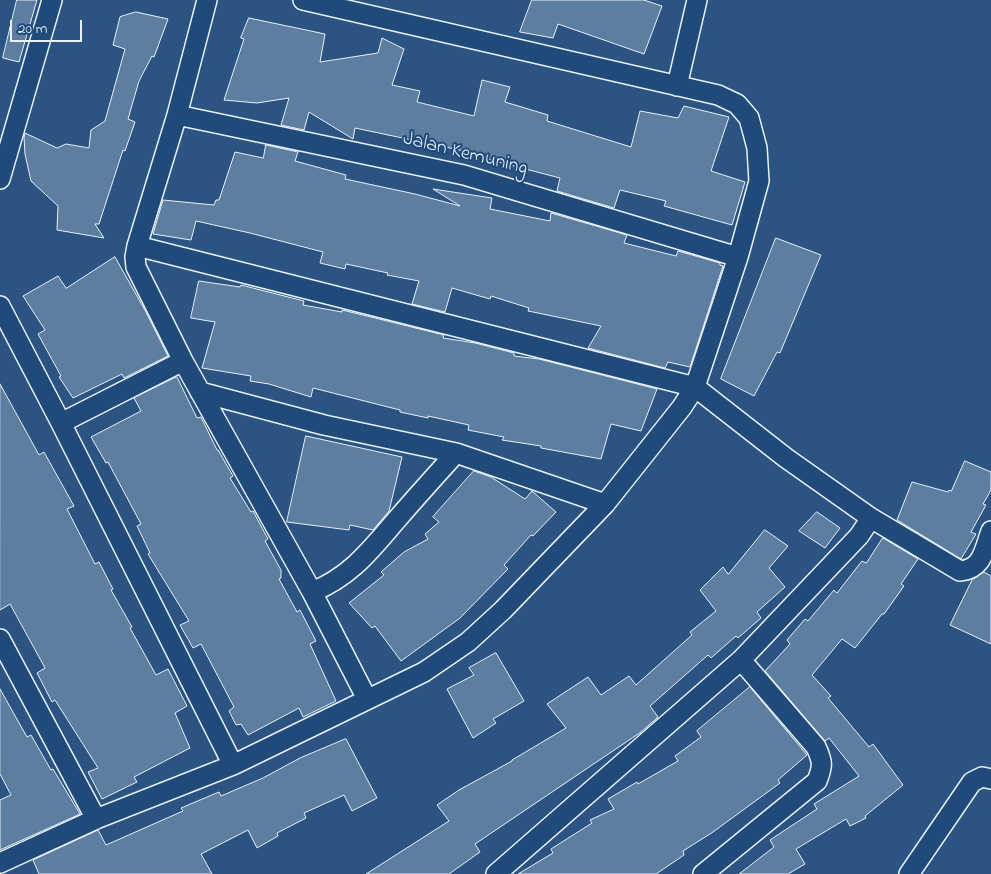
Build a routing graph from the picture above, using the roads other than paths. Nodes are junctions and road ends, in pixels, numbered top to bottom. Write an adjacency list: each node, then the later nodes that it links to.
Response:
1 (52, 0): 8 (street)
2 (207, 0): 7 (street)
3 (303, 0): 5 (street)
4 (697, 0): 6 (street)
5 (360, 6): 6 (street)
6 (677, 86): 10 (street)
7 (178, 115): 9 (street); 10 (street, Jalan Kemuning)
8 (0, 179)
9 (137, 246): 12 (street); 13 (street)
10 (738, 257): 13 (street)
11 (0, 306): 15 (street)
12 (183, 361): 14 (street); 15 (street)
13 (695, 386): 17 (street); 18 (street)
14 (200, 392): 16 (street); 20 (street)
15 (61, 423): 24 (street)
16 (456, 453): 17 (street); 20 (street)
17 (605, 504): 23 (street)
18 (871, 518): 19 (street); 22 (street)
19 (991, 531)
20 (312, 592): 23 (street)
21 (0, 639): 26 (street)
22 (741, 660): 28 (street); 29 (street)
23 (367, 699): 24 (street)
24 (233, 765): 26 (street)
25 (991, 779): 30 (street)
26 (96, 819): 27 (street)
27 (0, 863)
28 (496, 874)
29 (703, 874)
30 (909, 874)

